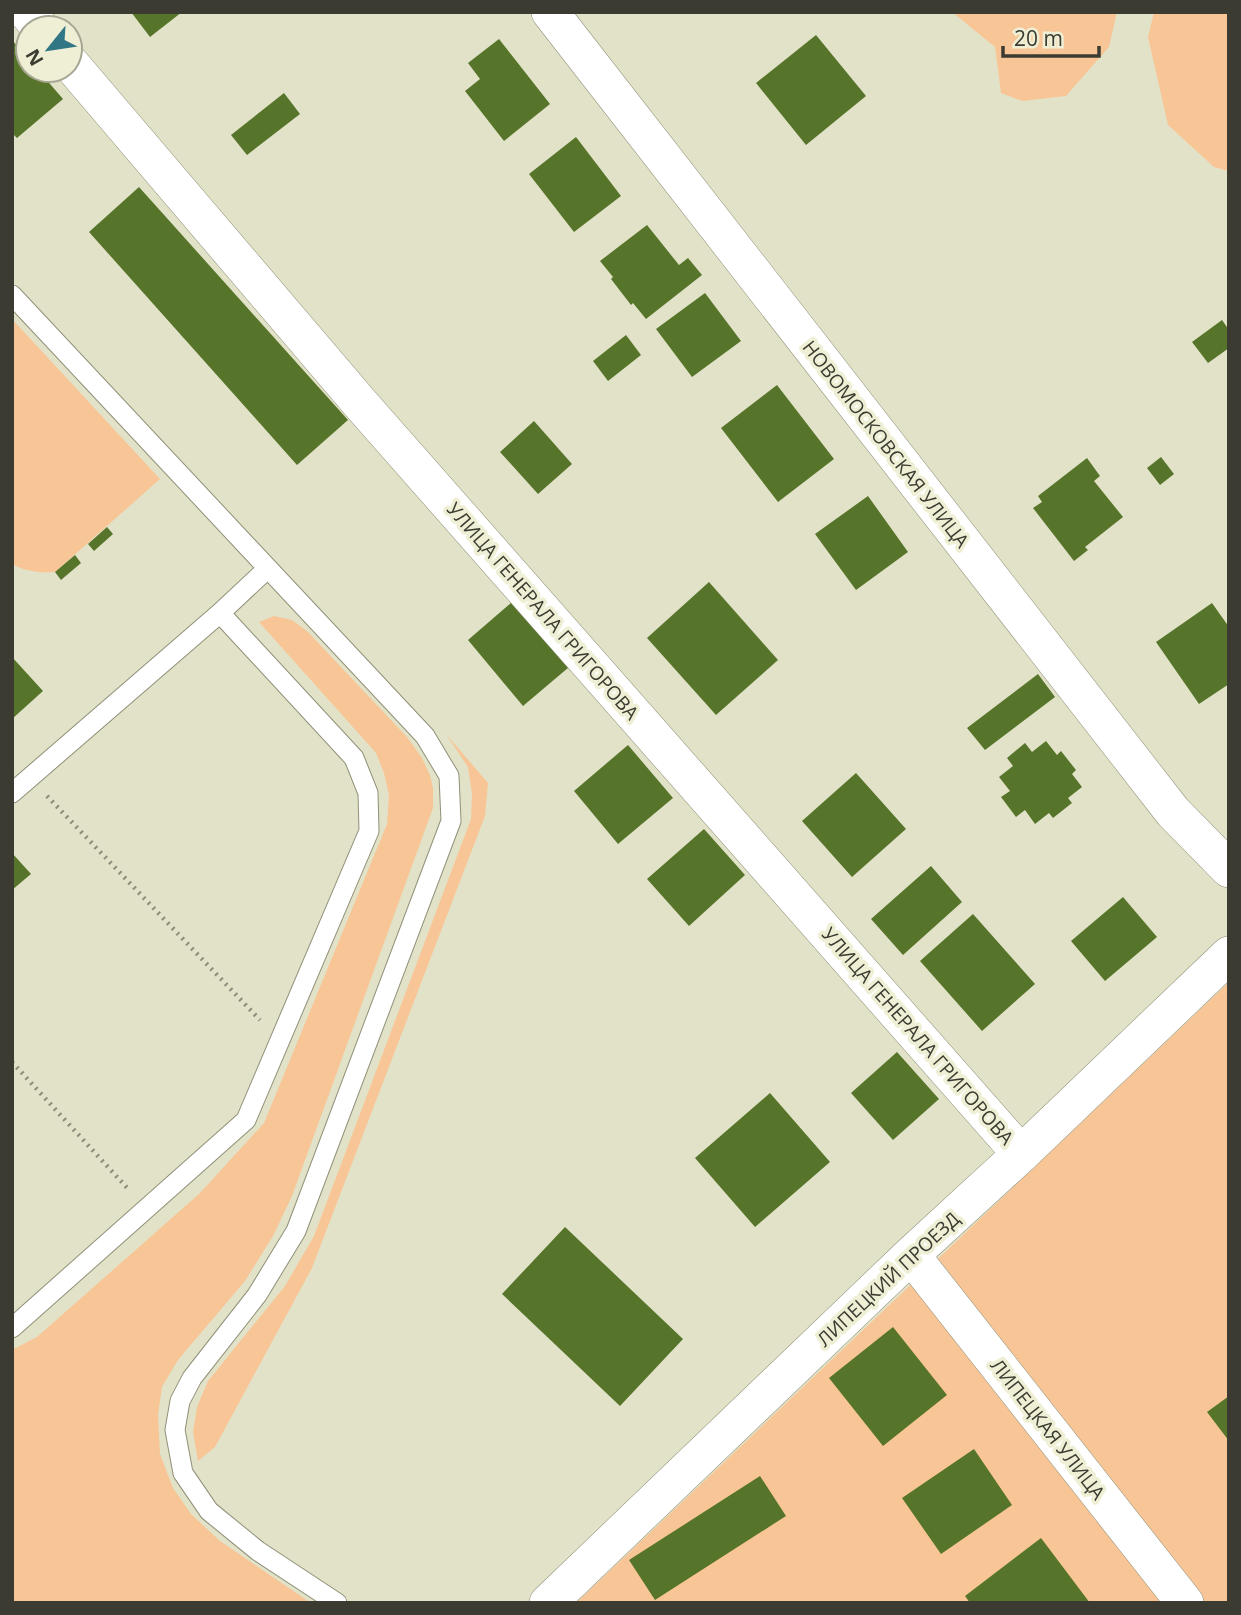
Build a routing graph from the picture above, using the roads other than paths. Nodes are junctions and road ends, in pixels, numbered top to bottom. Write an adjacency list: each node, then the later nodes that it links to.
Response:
1 (550, 12): 7 (street, НОВОМОСКОВСКАЯ УЛИЦА)
2 (84, 79): 9 (street, УЛИЦА ГЕНЕРАЛА ГРИГОРОВА)
3 (12, 295): 4 (lane)
4 (267, 569): 5 (lane); 12 (lane)
5 (220, 613): 6 (lane); 11 (lane)
6 (12, 793)
7 (1229, 869)
8 (1229, 955): 9 (street, ЛИПЕЦКИЙ ПРОЕЗД)
9 (1021, 1154): 10 (street, ЛИПЕЦКИЙ ПРОЕЗД)
10 (911, 1255): 13 (street, ЛИПЕЦКИЙ ПРОЕЗД); 14 (street, ЛИПЕЦКАЯ УЛИЦА)
11 (12, 1328)
12 (337, 1603)
13 (548, 1603)
14 (1185, 1603)

